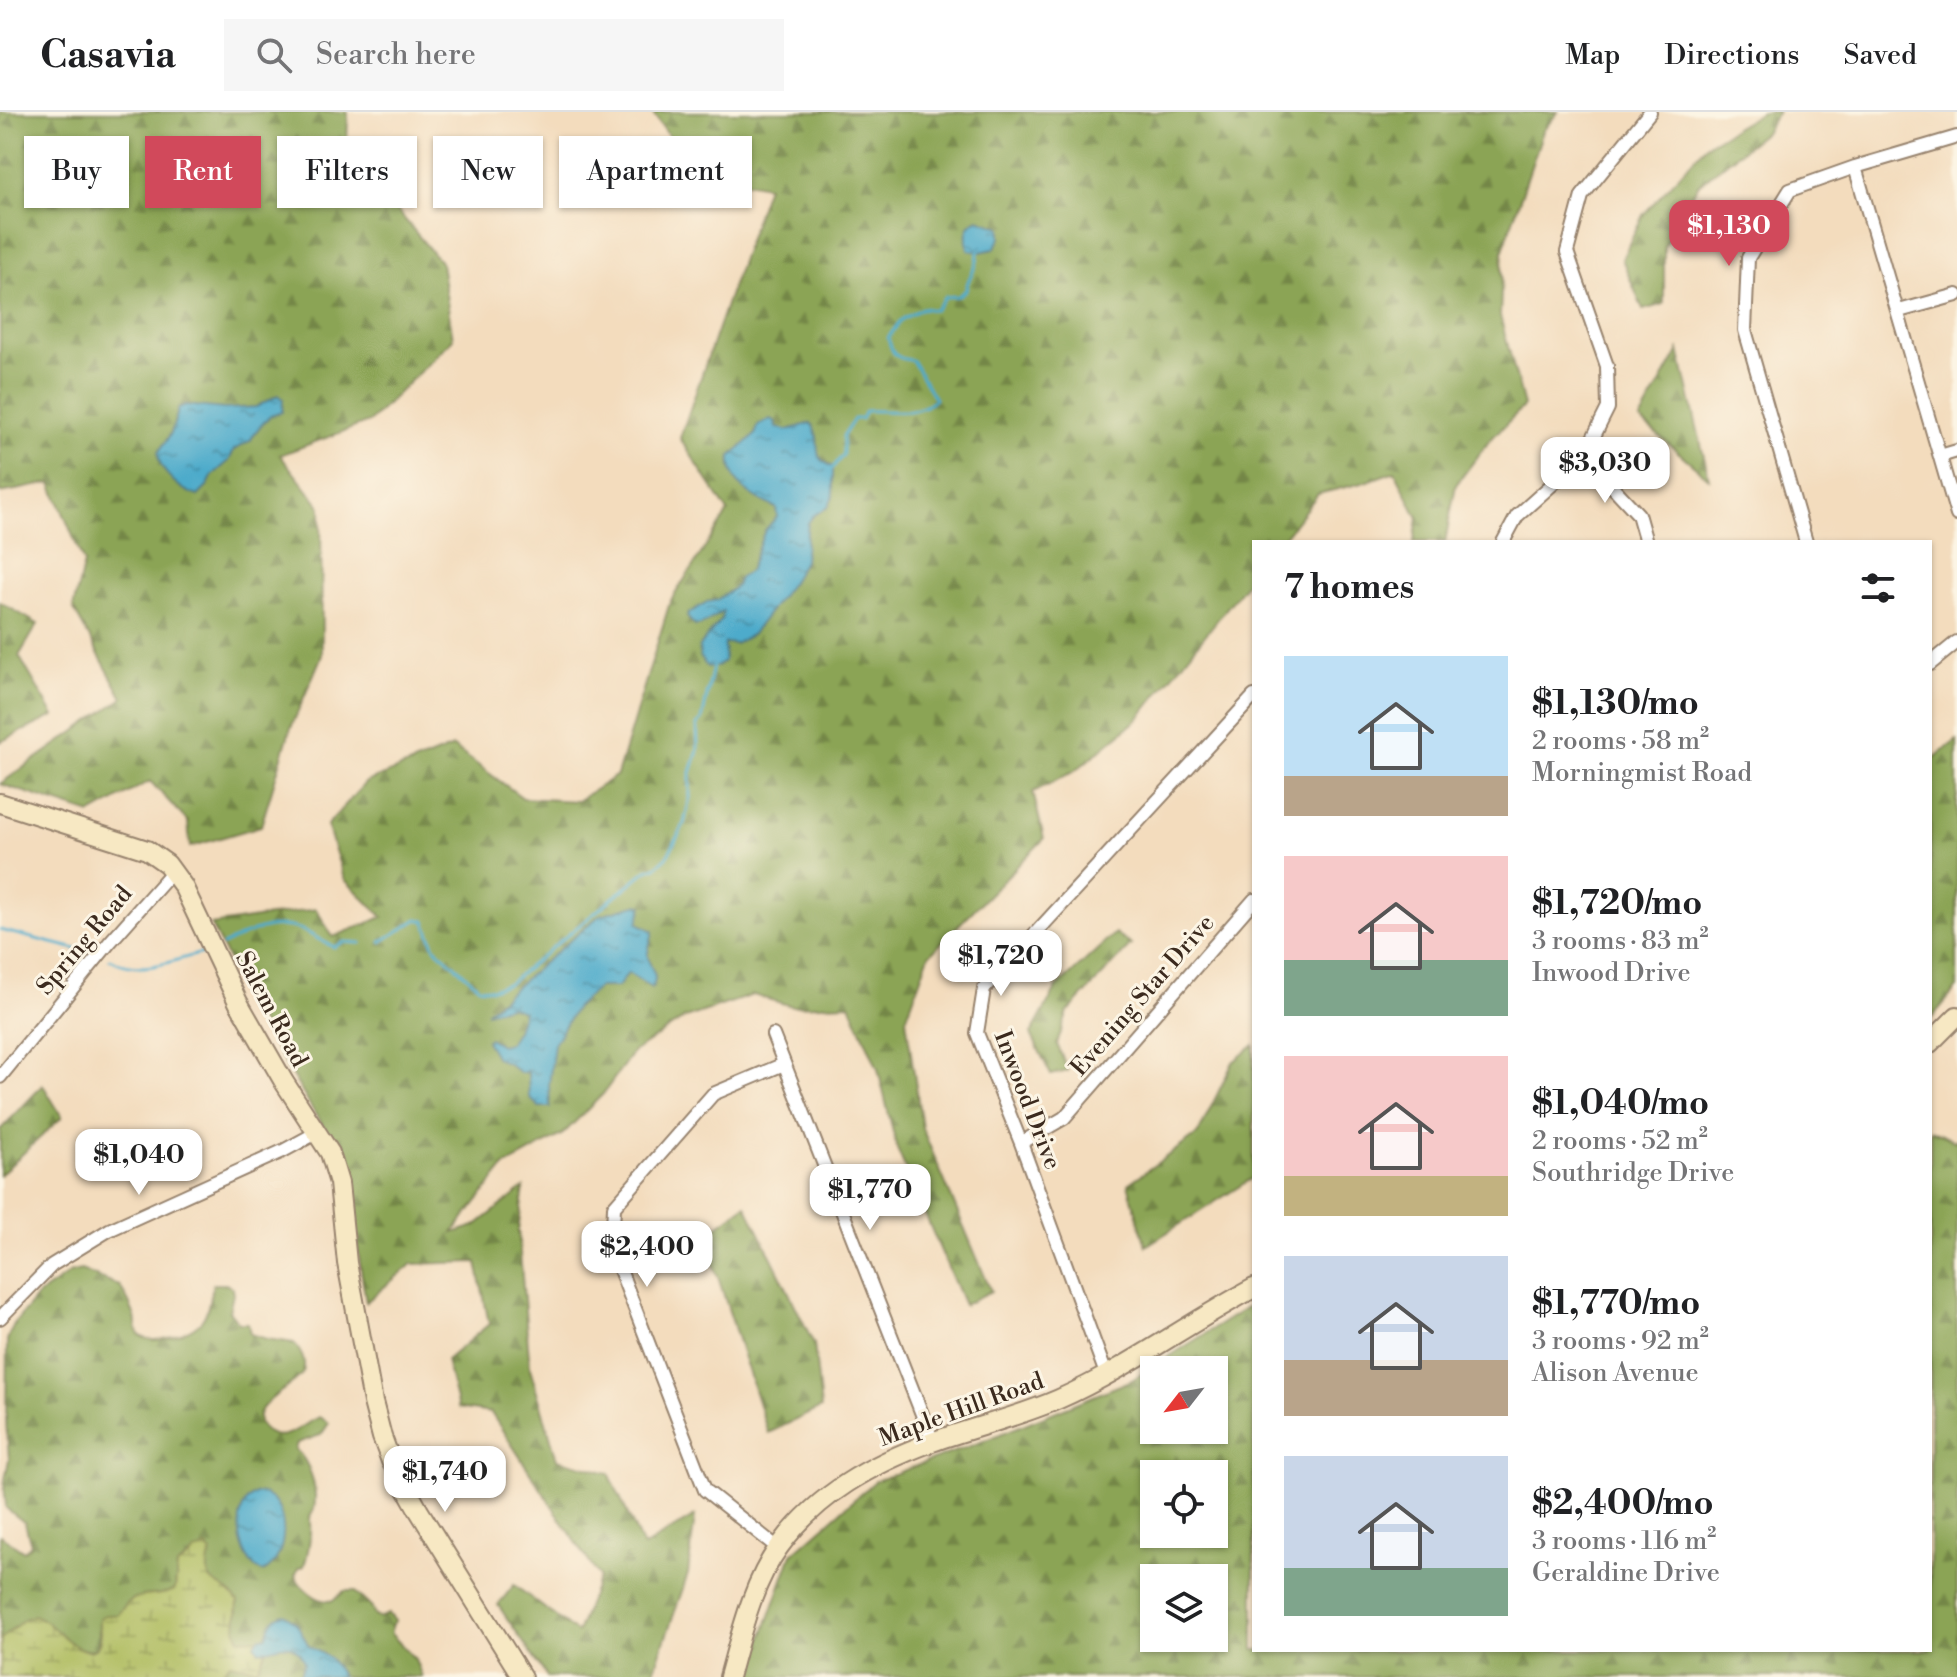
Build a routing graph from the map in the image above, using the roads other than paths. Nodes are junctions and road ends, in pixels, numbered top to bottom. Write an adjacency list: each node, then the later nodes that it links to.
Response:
1 (1650, 112): 7 (street)
2 (1957, 137): 3 (street)
3 (1855, 167): 5 (street); 12 (street)
4 (1957, 295): 5 (street)
5 (1899, 311): 8 (street)
6 (1957, 451): 8 (street)
7 (1584, 456): 10 (street); 11 (street)
8 (1940, 456): 9 (street)
9 (1957, 515)
10 (1504, 540)
11 (1645, 540)
12 (1805, 540)
13 (1957, 642): 14 (street)
14 (1932, 662)
15 (1252, 698): 25 (street, Inwood Drive)
16 (0, 803): 17 (street, Salem Road)
17 (173, 871): 23 (street, Spring Road); 24 (street, Salem Road)
18 (1252, 902): 25 (street, Evening Star Drive)
19 (1957, 1016): 21 (street)
20 (773, 1035): 22 (street)
21 (1932, 1041)
22 (784, 1064): 29 (street); 30 (street)
23 (0, 1077)
24 (318, 1132): 27 (street); 31 (street, Salem Road)
25 (1021, 1143): 28 (street, Inwood Drive)
26 (1252, 1289): 28 (street, Maple Hill Road)
27 (0, 1318)
28 (1106, 1374): 29 (street, Maple Hill Road)
29 (933, 1442): 30 (street, Maple Hill Road)
30 (778, 1548): 32 (street, Maple Hill Road)
31 (522, 1677)
32 (729, 1677)

